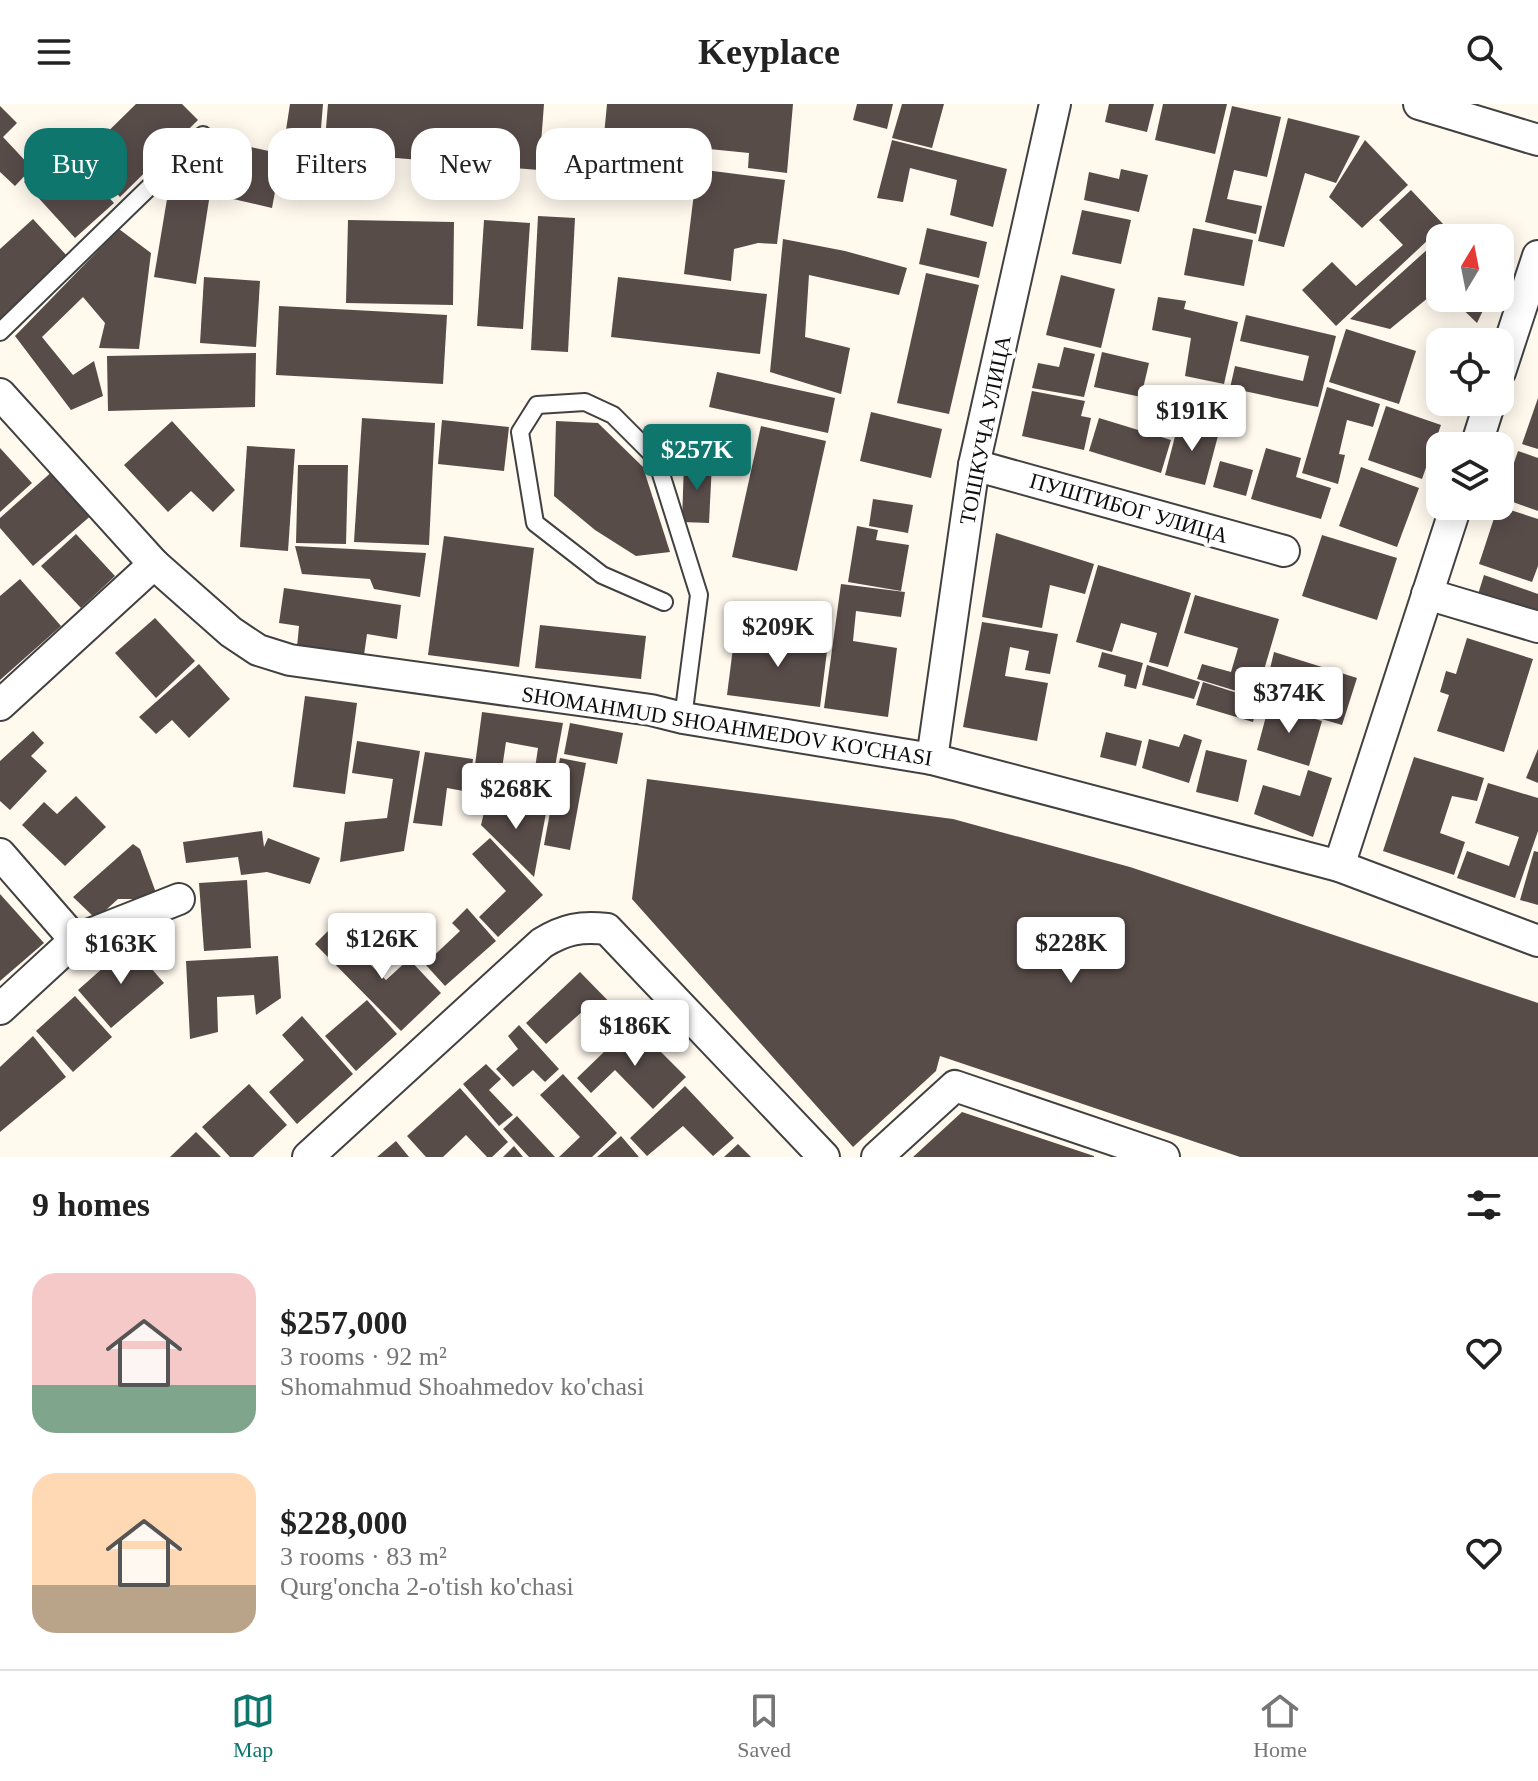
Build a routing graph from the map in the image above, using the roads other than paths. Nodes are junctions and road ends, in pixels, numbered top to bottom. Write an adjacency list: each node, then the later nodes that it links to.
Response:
1 (1055, 104): 9 (street, ТОШКУЧА УЛИЦА)
2 (1419, 104): 3 (street)
3 (1538, 140)
4 (143, 193): 7 (lane)
5 (1538, 256): 6 (street)
6 (1514, 329)
7 (0, 332)
8 (0, 394): 12 (street, SHOMAHMUD SHOAHMEDOV KO'CHASI)
9 (974, 465): 11 (street, ПУШТИБОГ УЛИЦА); 18 (street, ТОШКУЧА УЛИЦА)
10 (1451, 520): 13 (street)
11 (1284, 551)
12 (154, 564): 16 (street); 17 (street, SHOMAHMUD SHOAHMEDOV KO'CHASI)
13 (1427, 594): 15 (street); 20 (street)
14 (664, 602): 17 (lane)
15 (1538, 627)
16 (0, 705)
17 (683, 718): 18 (street, SHOMAHMUD SHOAHMEDOV KO'CHASI)
18 (932, 759): 20 (street, SHOMAHMUD SHOAHMEDOV KO'CHASI)
19 (0, 854): 22 (street)
20 (1339, 866): 23 (street, SHOMAHMUD SHOAHMEDOV KO'CHASI)
21 (179, 899): 22 (street)
22 (75, 940): 24 (street)
23 (1538, 941)
24 (0, 1009)
25 (308, 1157): 26 (street)
26 (824, 1157)
27 (877, 1157): 28 (street)
28 (1164, 1157)

